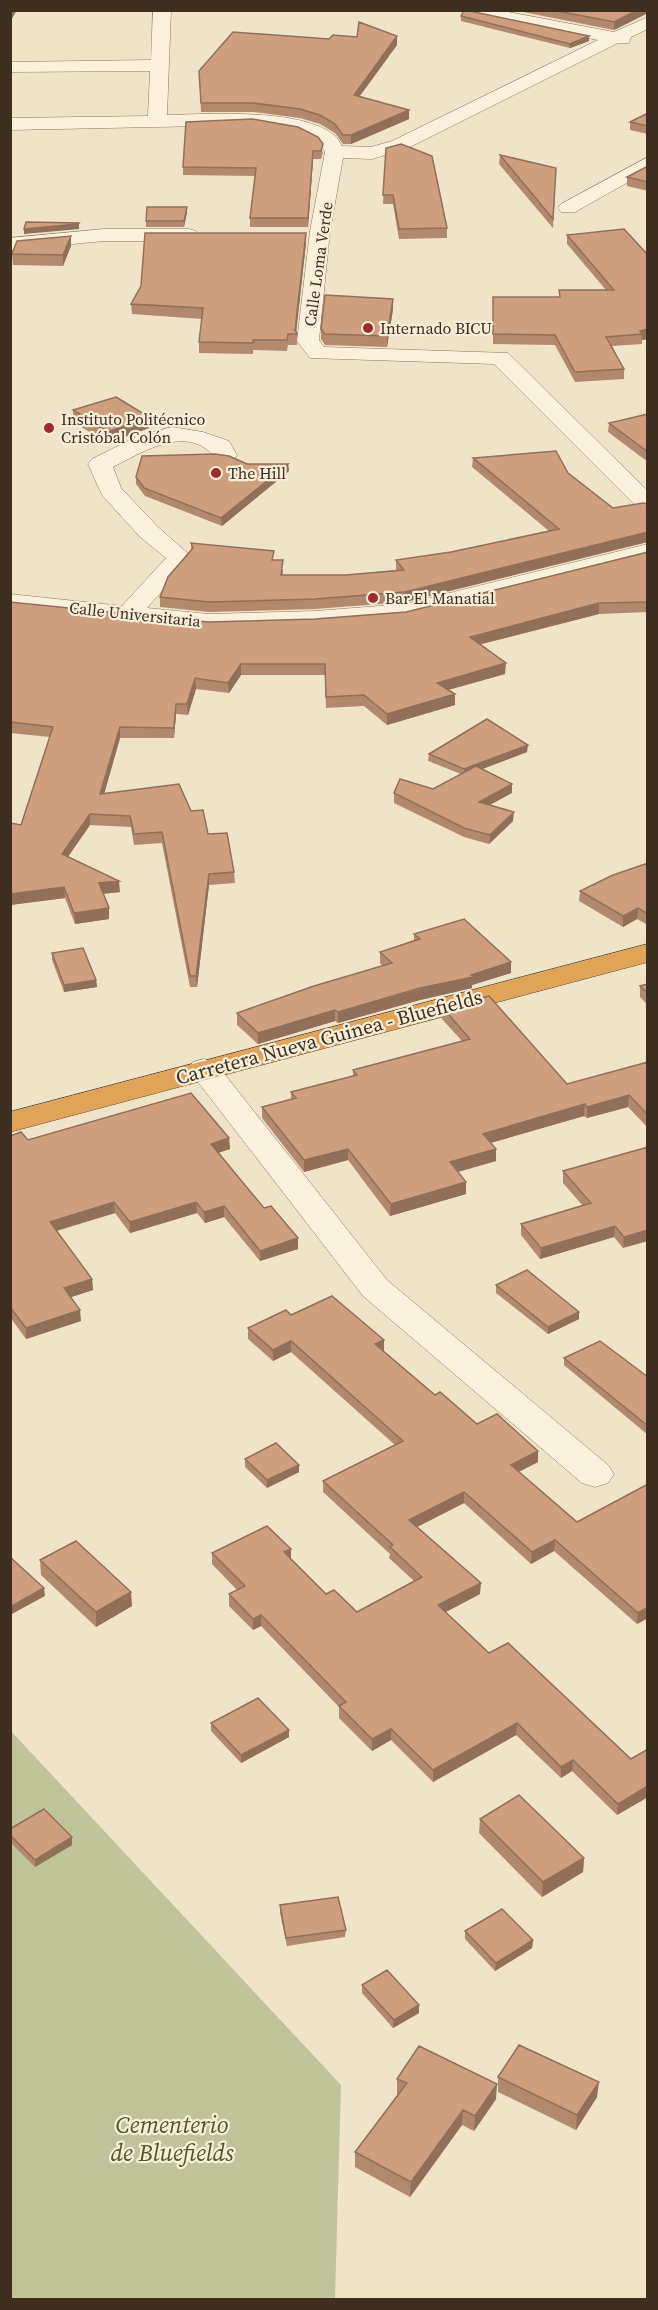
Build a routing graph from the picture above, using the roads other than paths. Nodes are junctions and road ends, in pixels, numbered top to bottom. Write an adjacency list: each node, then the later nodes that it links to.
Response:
1 (162, 10): 7 (street)
2 (468, 10): 5 (street)
3 (508, 10): 5 (street)
4 (648, 22): 5 (street)
5 (617, 38): 6 (street); 11 (street)
6 (637, 44)
7 (160, 65): 8 (street); 9 (street)
8 (10, 67)
9 (157, 120): 10 (street); 11 (street)
10 (10, 124)
11 (335, 152): 16 (street, Calle Loma Verde)
12 (648, 163): 13 (street)
13 (568, 208)
14 (212, 235): 17 (street)
15 (296, 235): 16 (street)
16 (319, 235): 19 (street, Calle Loma Verde)
17 (10, 244)
18 (225, 455): 22 (street)
19 (648, 505)
20 (648, 551): 22 (street, Calle Universitaria)
21 (10, 602): 22 (street, Calle Universitaria)
22 (129, 613)
23 (648, 953): 24 (highway, Carretera Nueva Guinea - Bluefields)
24 (204, 1069): 25 (highway, Carretera Nueva Guinea - Bluefields); 26 (street)
25 (10, 1122)
26 (595, 1474)

